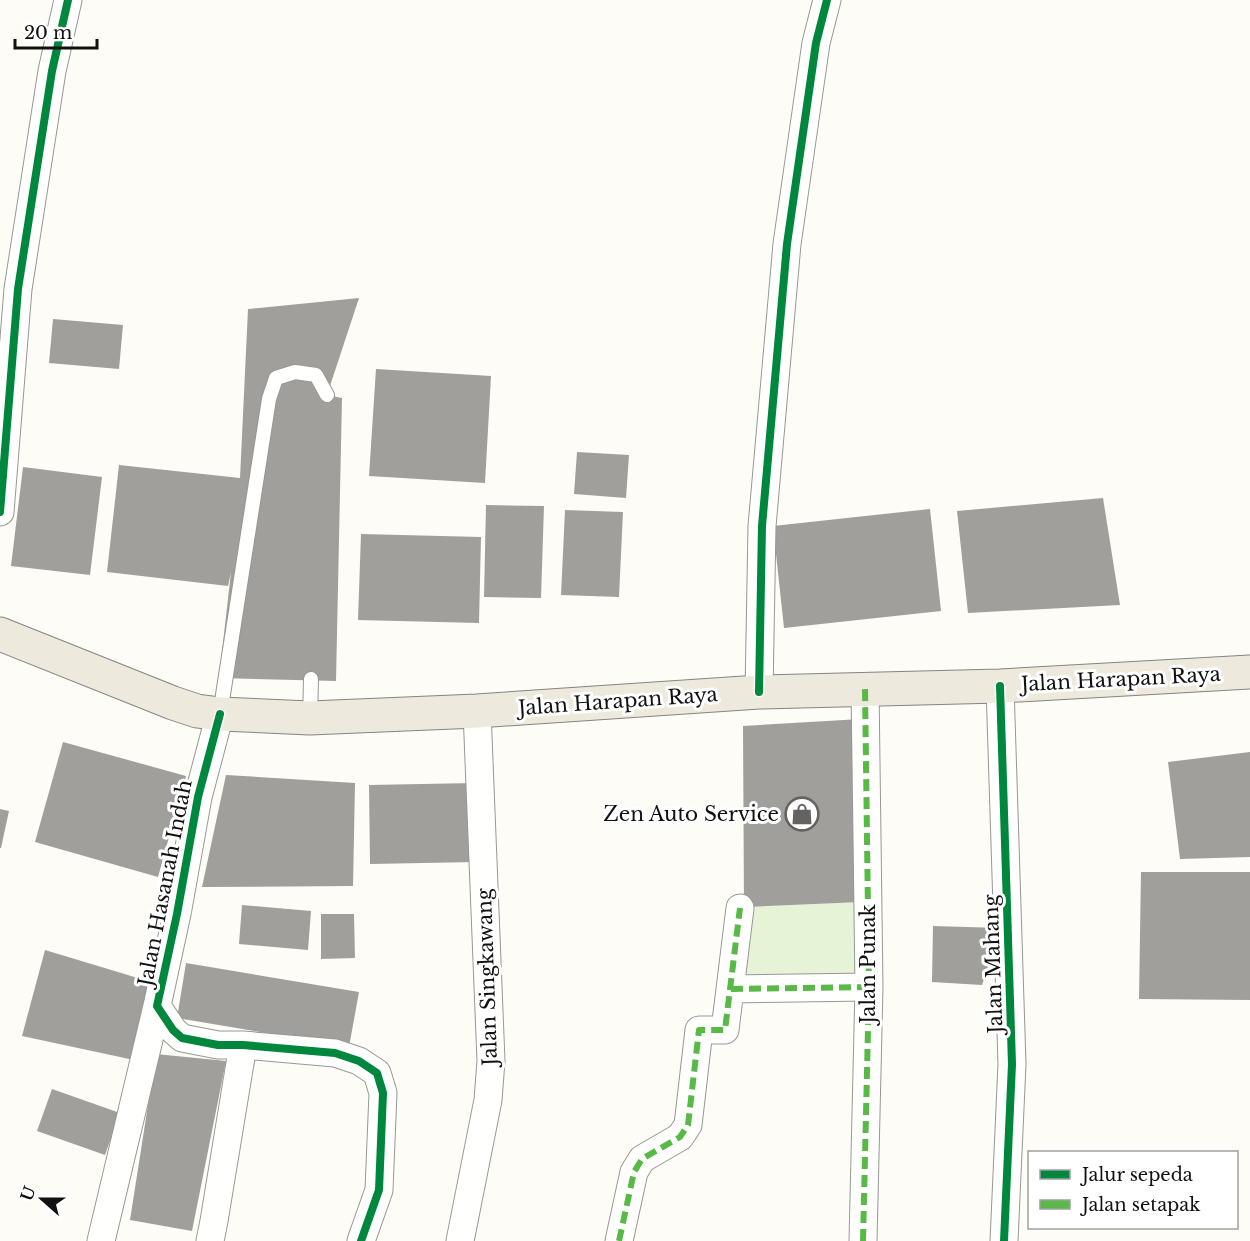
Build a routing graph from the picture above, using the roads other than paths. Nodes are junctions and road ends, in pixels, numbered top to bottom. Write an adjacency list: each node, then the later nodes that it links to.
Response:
1 (68, 0): 4 (street)
2 (827, 0): 10 (street)
3 (327, 395): 12 (lane)
4 (0, 513)
5 (0, 634): 12 (main road, Jalan Harapan Raya)
6 (1250, 672): 8 (main road, Jalan Harapan Raya)
7 (310, 679): 13 (lane)
8 (1000, 686): 9 (main road, Jalan Harapan Raya); 25 (street, Jalan Mahang)
9 (866, 688): 10 (main road, Jalan Harapan Raya); 15 (street, Jalan Punak)
10 (759, 692): 11 (main road, Jalan Harapan Raya)
11 (477, 711): 13 (main road, Jalan Harapan Raya); 22 (street, Jalan Singkawang)
12 (220, 714): 13 (main road, Jalan Harapan Raya); 17 (street, Jalan Hasanah Indah)
13 (310, 718)
14 (740, 908): 16 (street)
15 (869, 987): 16 (street); 24 (street, Jalan Punak)
16 (731, 989): 23 (street)
17 (157, 1006): 18 (street, Jalan Hasanah Indah); 19 (street)
18 (243, 1045): 20 (street); 21 (street, Jalan Hasanah Indah)
19 (101, 1241)
20 (210, 1241)
21 (361, 1241)
22 (460, 1241)
23 (619, 1241)
24 (863, 1241)
25 (1004, 1241)

